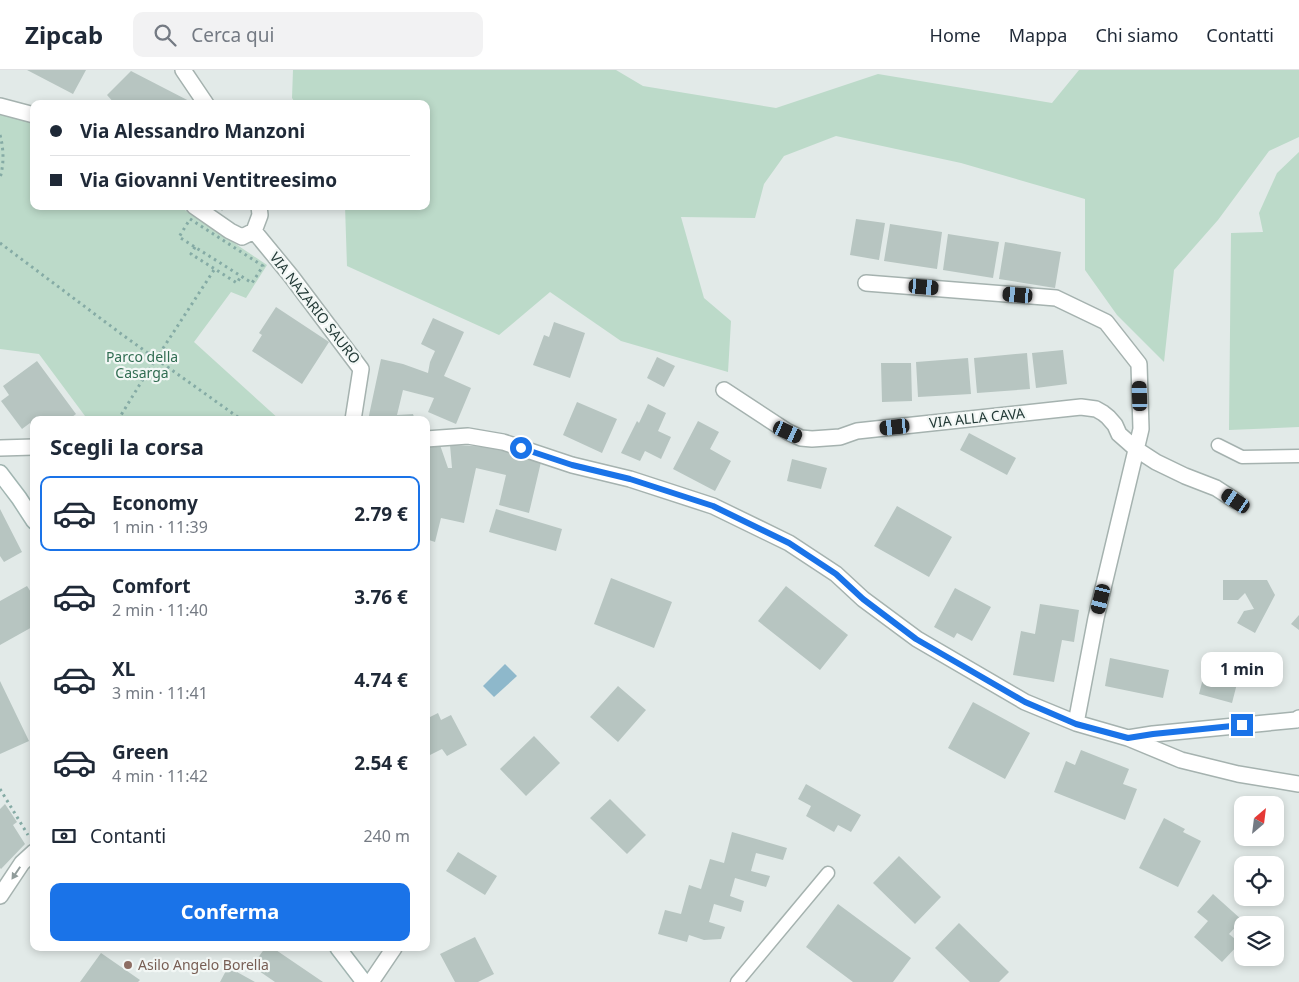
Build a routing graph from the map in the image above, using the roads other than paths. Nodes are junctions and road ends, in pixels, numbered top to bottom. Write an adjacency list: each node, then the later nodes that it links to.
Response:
1 (183, 70): 2 (street)
2 (203, 100)
3 (0, 106): 4 (street)
4 (30, 114)
5 (200, 210): 7 (street)
6 (259, 210): 7 (street)
7 (254, 231): 10 (street, VIA NAZARIO SAURO)
8 (866, 283): 15 (street)
9 (724, 390): 15 (street, VIA ALLA CAVA)
10 (354, 416)
11 (430, 439): 21 (street)
12 (1218, 445): 16 (lane)
13 (30, 447): 14 (street)
14 (0, 448)
15 (1136, 449): 18 (street, VIA ALLA CAVA); 21 (street)
16 (1299, 456)
17 (0, 472): 19 (street)
18 (1236, 501)
19 (30, 515)
20 (1299, 718): 22 (street)
21 (1076, 724): 22 (street)
22 (1128, 738): 23 (street)
23 (1299, 784)
24 (30, 856): 26 (street, one-way to 26)
25 (828, 873): 31 (lane)
26 (0, 896)
27 (340, 951): 29 (street)
28 (392, 951): 30 (street)
29 (364, 982)
30 (371, 982)
31 (737, 982)

